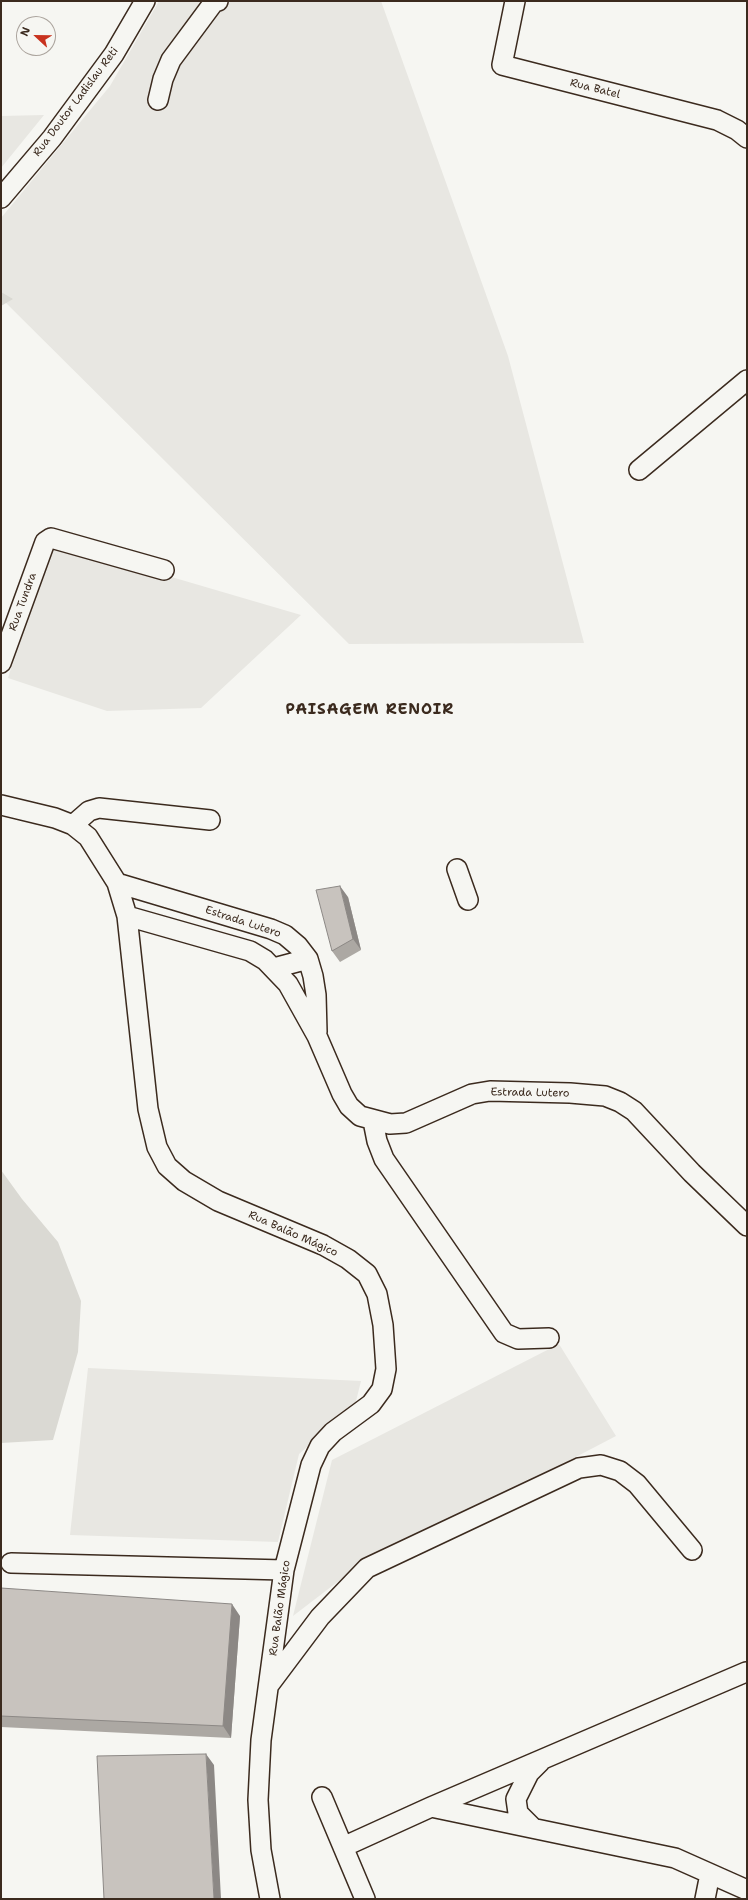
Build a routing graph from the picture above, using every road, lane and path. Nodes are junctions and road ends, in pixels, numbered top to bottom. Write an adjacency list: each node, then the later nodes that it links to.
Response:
1 (145, 1): 6 (street, Rua Doutor Ladislau Reti)
2 (218, 1): 4 (street)
3 (515, 1): 5 (street, Rua Batel)
4 (158, 100)
5 (747, 138)
6 (1, 198)
7 (747, 380): 8 (street)
8 (639, 470)
9 (164, 570): 10 (street, Rua Tundra)
10 (1, 662)
11 (1, 805): 13 (street, Rua Balão Mágico)
12 (210, 820): 13 (street)
13 (74, 825): 15 (street, Rua Balão Mágico)
14 (457, 869): 16 (street)
15 (117, 883): 17 (street, Rua Balão Mágico); 18 (street, Estrada Lutero)
16 (468, 900)
17 (128, 916): 19 (street, Estrada Lutero); 26 (street, Rua Balão Mágico)
18 (308, 959): 19 (street); 20 (street, Estrada Lutero)
19 (274, 968): 20 (street, Estrada Lutero)
20 (317, 1036): 21 (street, Estrada Lutero)
21 (373, 1121): 22 (street, Estrada Lutero); 23 (street)
22 (747, 1226)
23 (549, 1338)
24 (692, 1550): 28 (street)
25 (11, 1564): 26 (street)
26 (284, 1570): 28 (street, Rua Balão Mágico)
27 (746, 1672): 29 (street)
28 (268, 1686): 36 (street, Rua Balão Mágico)
29 (543, 1759): 31 (street); 32 (street)
30 (322, 1797): 33 (street)
31 (431, 1807): 32 (street); 33 (street)
32 (533, 1828): 34 (street)
33 (343, 1847): 37 (street)
34 (710, 1874): 35 (street); 38 (street)
35 (747, 1890)
36 (270, 1899)
37 (365, 1899)
38 (704, 1899)

